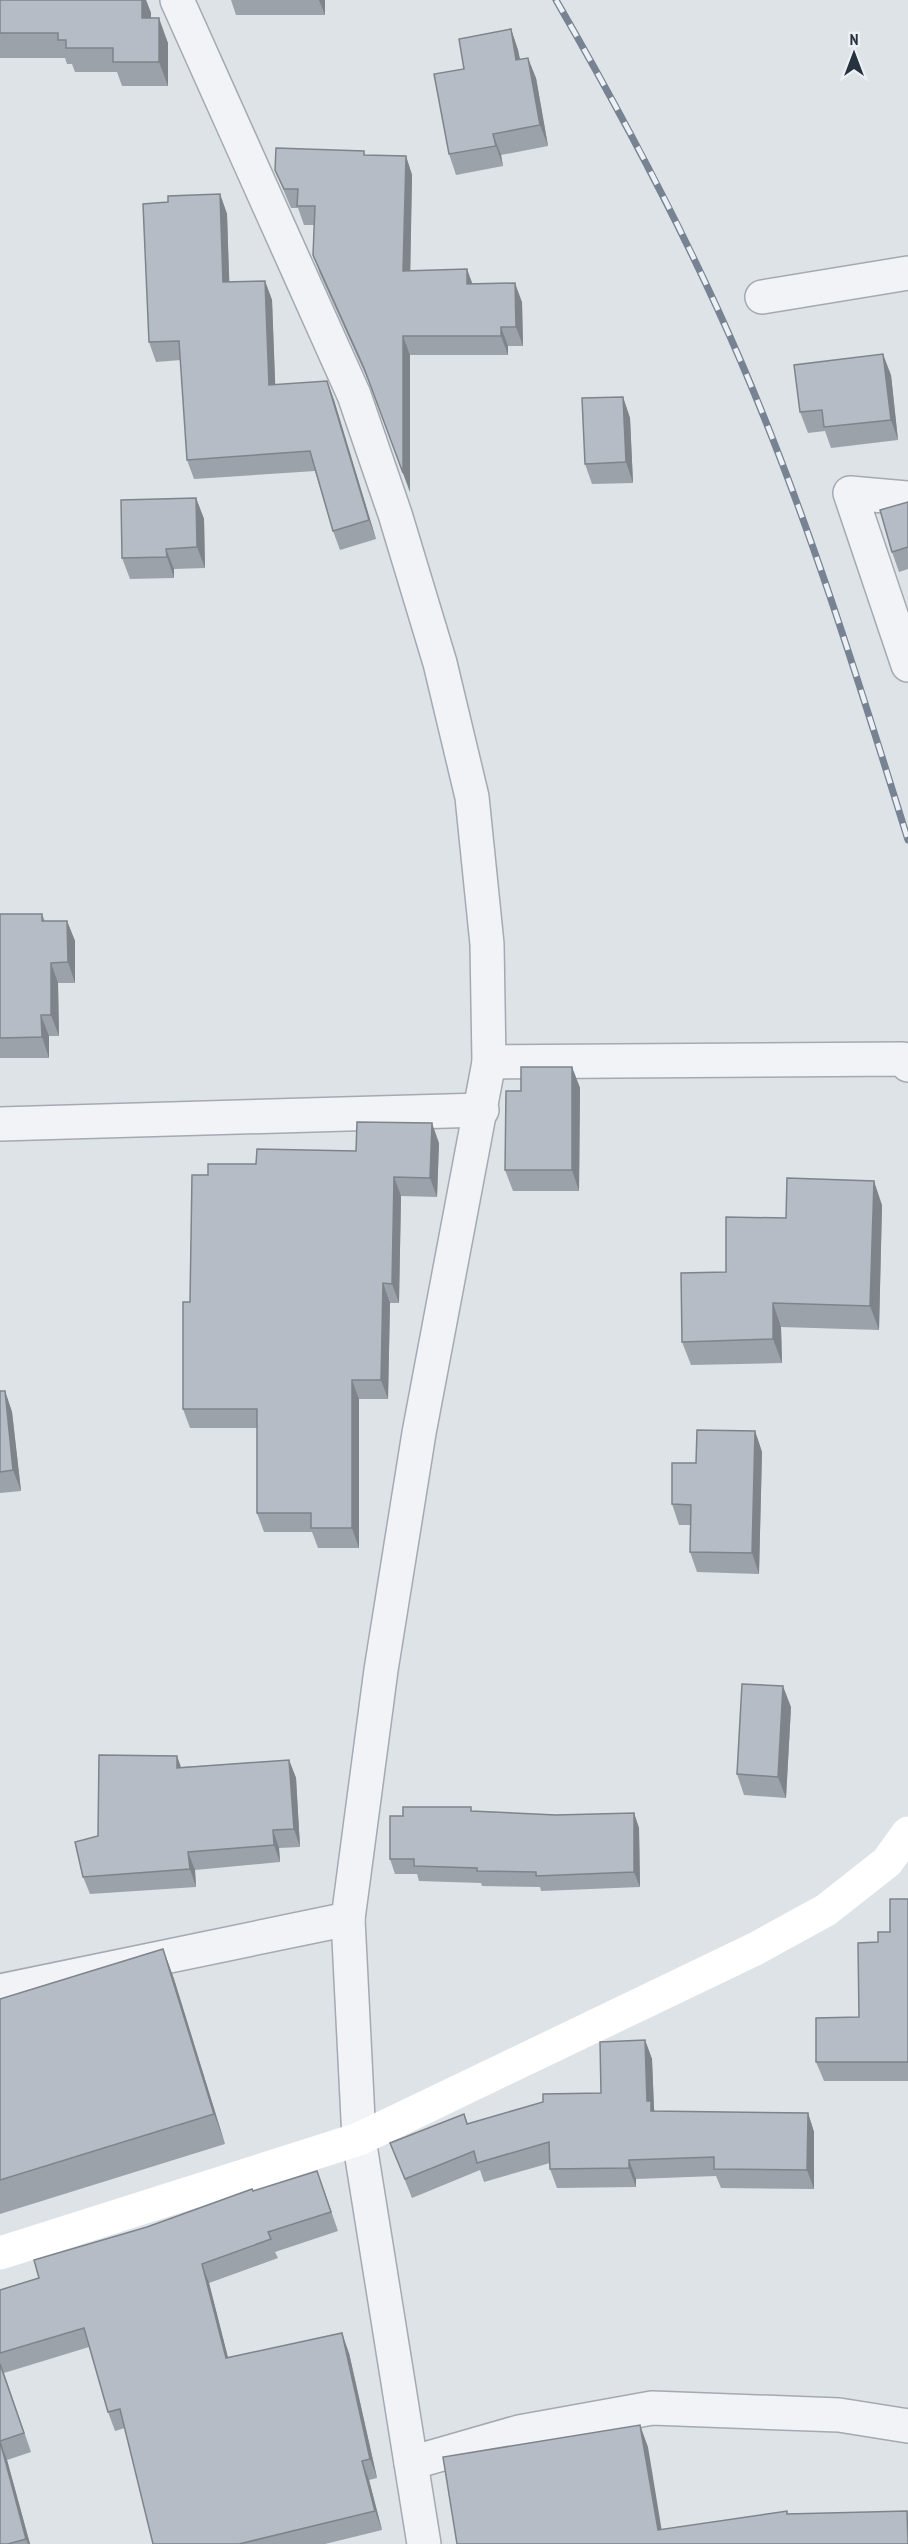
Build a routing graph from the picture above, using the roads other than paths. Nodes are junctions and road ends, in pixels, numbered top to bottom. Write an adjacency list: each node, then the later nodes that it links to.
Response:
1 (177, 0): 6 (street)
2 (908, 273): 3 (street)
3 (762, 297)
4 (908, 498): 5 (street)
5 (908, 664)
6 (489, 1062): 7 (street); 8 (street)
7 (908, 1065)
8 (482, 1110): 9 (street); 11 (street)
9 (0, 1124)
10 (908, 1833): 13 (street)
11 (348, 1919): 12 (street); 13 (street)
12 (0, 1990)
13 (359, 2139): 14 (street); 16 (street)
14 (0, 2253)
15 (908, 2426): 16 (street)
16 (411, 2463): 17 (street)
17 (424, 2544)

